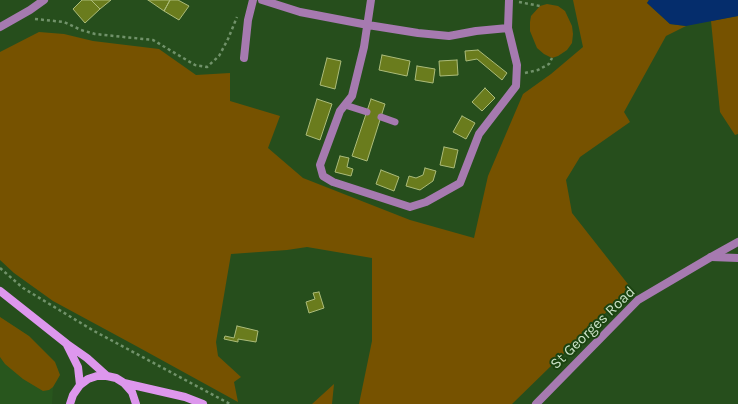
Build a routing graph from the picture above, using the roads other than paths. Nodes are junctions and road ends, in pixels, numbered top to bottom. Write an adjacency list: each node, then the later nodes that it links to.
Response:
1 (44, 0): 7 (street)
2 (253, 0): 9 (street)
3 (262, 0): 6 (street)
4 (372, 0): 6 (street)
5 (513, 1): 8 (street)
6 (368, 25): 8 (street); 10 (street)
7 (0, 27)
8 (508, 28): 10 (street)
9 (244, 58)
10 (345, 105): 11 (lane)
11 (367, 112)
12 (381, 117): 13 (lane)
13 (395, 122)
14 (738, 242): 15 (street, St Georges Road)
15 (711, 256): 16 (street); 25 (street, St Georges Road)
16 (738, 258)
17 (0, 291): 18 (main road)
18 (67, 344): 19 (main road); 21 (main road)
19 (107, 376): 20 (main road); 21 (main road)
20 (124, 383): 23 (main road); 24 (main road)
21 (80, 385): 22 (main road)
22 (70, 404)
23 (136, 404)
24 (202, 404)
25 (536, 404)

